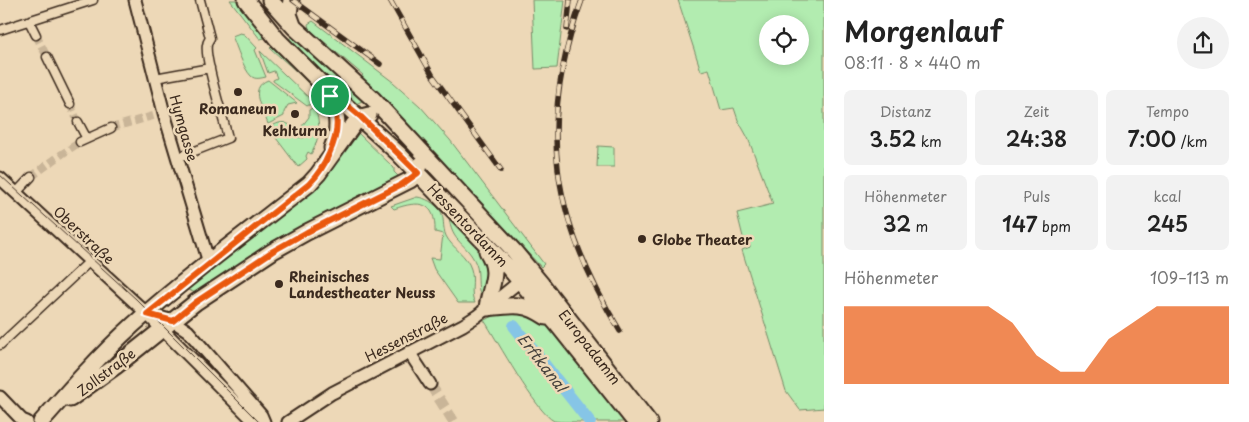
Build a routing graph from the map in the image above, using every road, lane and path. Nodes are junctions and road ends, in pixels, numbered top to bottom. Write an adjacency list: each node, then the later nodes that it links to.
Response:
1 (93, 0): 9 (street)
2 (135, 0): 15 (street, Hymgasse)
3 (200, 0): 14 (street)
4 (246, 0): 8 (main road, Hessentordamm)
5 (256, 0): 8 (main road)
6 (270, 0): 10 (main road, Hessentordamm)
7 (291, 0): 10 (main road)
8 (258, 17): 16 (main road, Hessentordamm)
9 (29, 21): 11 (street); 12 (street)
10 (293, 25): 20 (main road, Hessentordamm)
11 (0, 30)
12 (36, 35)
13 (47, 57): 17 (street)
14 (210, 68): 15 (street); 23 (street)
15 (155, 78): 23 (street, Hymgasse)
16 (322, 84): 18 (main road, Hessentordamm); 24 (main road)
17 (70, 104)
18 (361, 117): 20 (main road); 24 (main road); 25 (main road, Hessentordamm)
19 (78, 122): 21 (street)
20 (397, 124): 22 (main road, Hessentordamm)
21 (111, 128)
22 (417, 146): 25 (main road); 32 (main road, Hessentordamm)
23 (177, 158): 31 (street, Hymgasse)
24 (323, 166): 31 (main road, Zollstraße)
25 (418, 173): 29 (main road, Hessentordamm); 36 (main road, Zollstraße)
26 (31, 177): 28 (street)
27 (0, 178): 28 (street, Oberstraße)
28 (16, 193): 30 (street, Oberstraße)
29 (484, 242): 32 (main road, Hessentordamm); 33 (main road)
30 (90, 260): 34 (street, Oberstraße); 37 (street)
31 (209, 263): 34 (main road, Zollstraße)
32 (526, 276): 33 (street, Hessenstraße); 35 (main road, Europadamm); 47 (main road, Europadamm)
33 (487, 308): 35 (main road); 38 (street, Hessenstraße)
34 (147, 314): 36 (street, Oberstraße); 41 (main road, Zollstraße)
35 (556, 323): 46 (main road, Europadamm)
36 (168, 325): 41 (main road, Zollstraße); 43 (street, Oberstraße); 44 (street, Oberstraße)
37 (0, 344)
38 (409, 352): 39 (street); 45 (street, Hessenstraße)
39 (430, 384)
40 (0, 397): 42 (street)
41 (44, 418)
42 (27, 422)
43 (255, 422)
44 (264, 422)
45 (288, 422)
46 (635, 422)
47 (649, 422)

